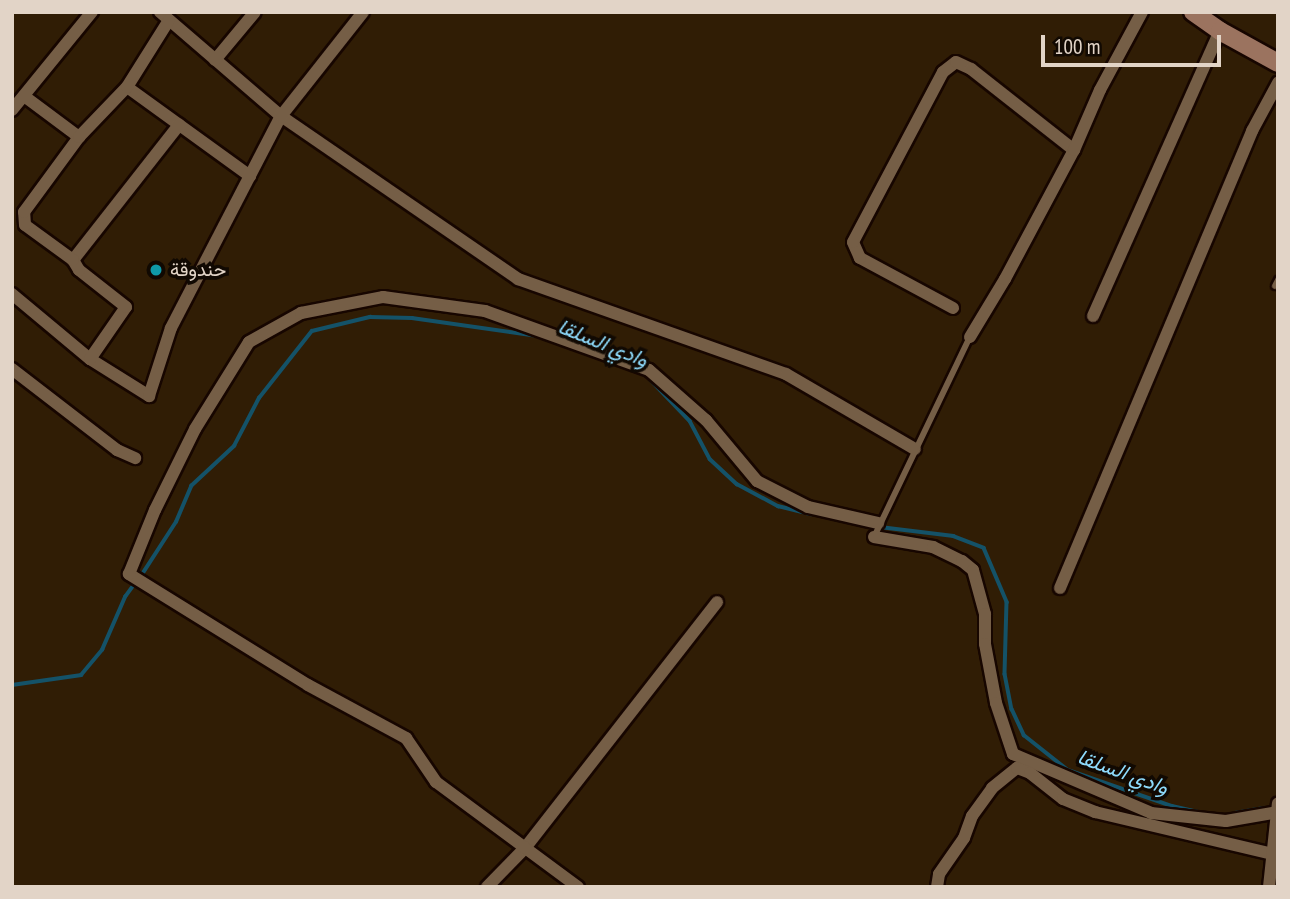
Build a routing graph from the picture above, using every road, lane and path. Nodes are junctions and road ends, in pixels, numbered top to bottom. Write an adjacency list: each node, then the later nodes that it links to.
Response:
1 (92, 12): 12 (street)
2 (255, 12): 8 (street)
3 (363, 12): 14 (street)
4 (1142, 12): 17 (street)
5 (1182, 12): 7 (main road)
6 (165, 16): 8 (street); 11 (street)
7 (1206, 22): 9 (main road); 22 (street)
8 (215, 60): 14 (street)
9 (1278, 63)
10 (1278, 83): 30 (street)
11 (127, 87): 15 (street); 16 (street)
12 (24, 96): 13 (street); 16 (street)
13 (12, 110)
14 (281, 116): 18 (street); 26 (street)
15 (179, 125): 18 (street); 19 (street)
16 (79, 137): 19 (street)
17 (1074, 150): 21 (street); 23 (street)
18 (250, 176): 24 (street)
19 (74, 260): 24 (street)
20 (12, 294): 24 (street)
21 (953, 308)
22 (1093, 316)
23 (970, 337): 26 (lane)
24 (90, 359)
25 (12, 369): 27 (street)
26 (915, 449): 28 (lane)
27 (135, 458)
28 (878, 523): 29 (lane); 33 (street)
29 (874, 537): 32 (street)
30 (1060, 588)
31 (717, 602): 33 (street)
32 (1277, 809): 34 (street)
33 (525, 848): 35 (street); 36 (street)
34 (1272, 854): 37 (street); 38 (street)
35 (486, 887)
36 (578, 887)
37 (936, 887)
38 (1269, 887)

